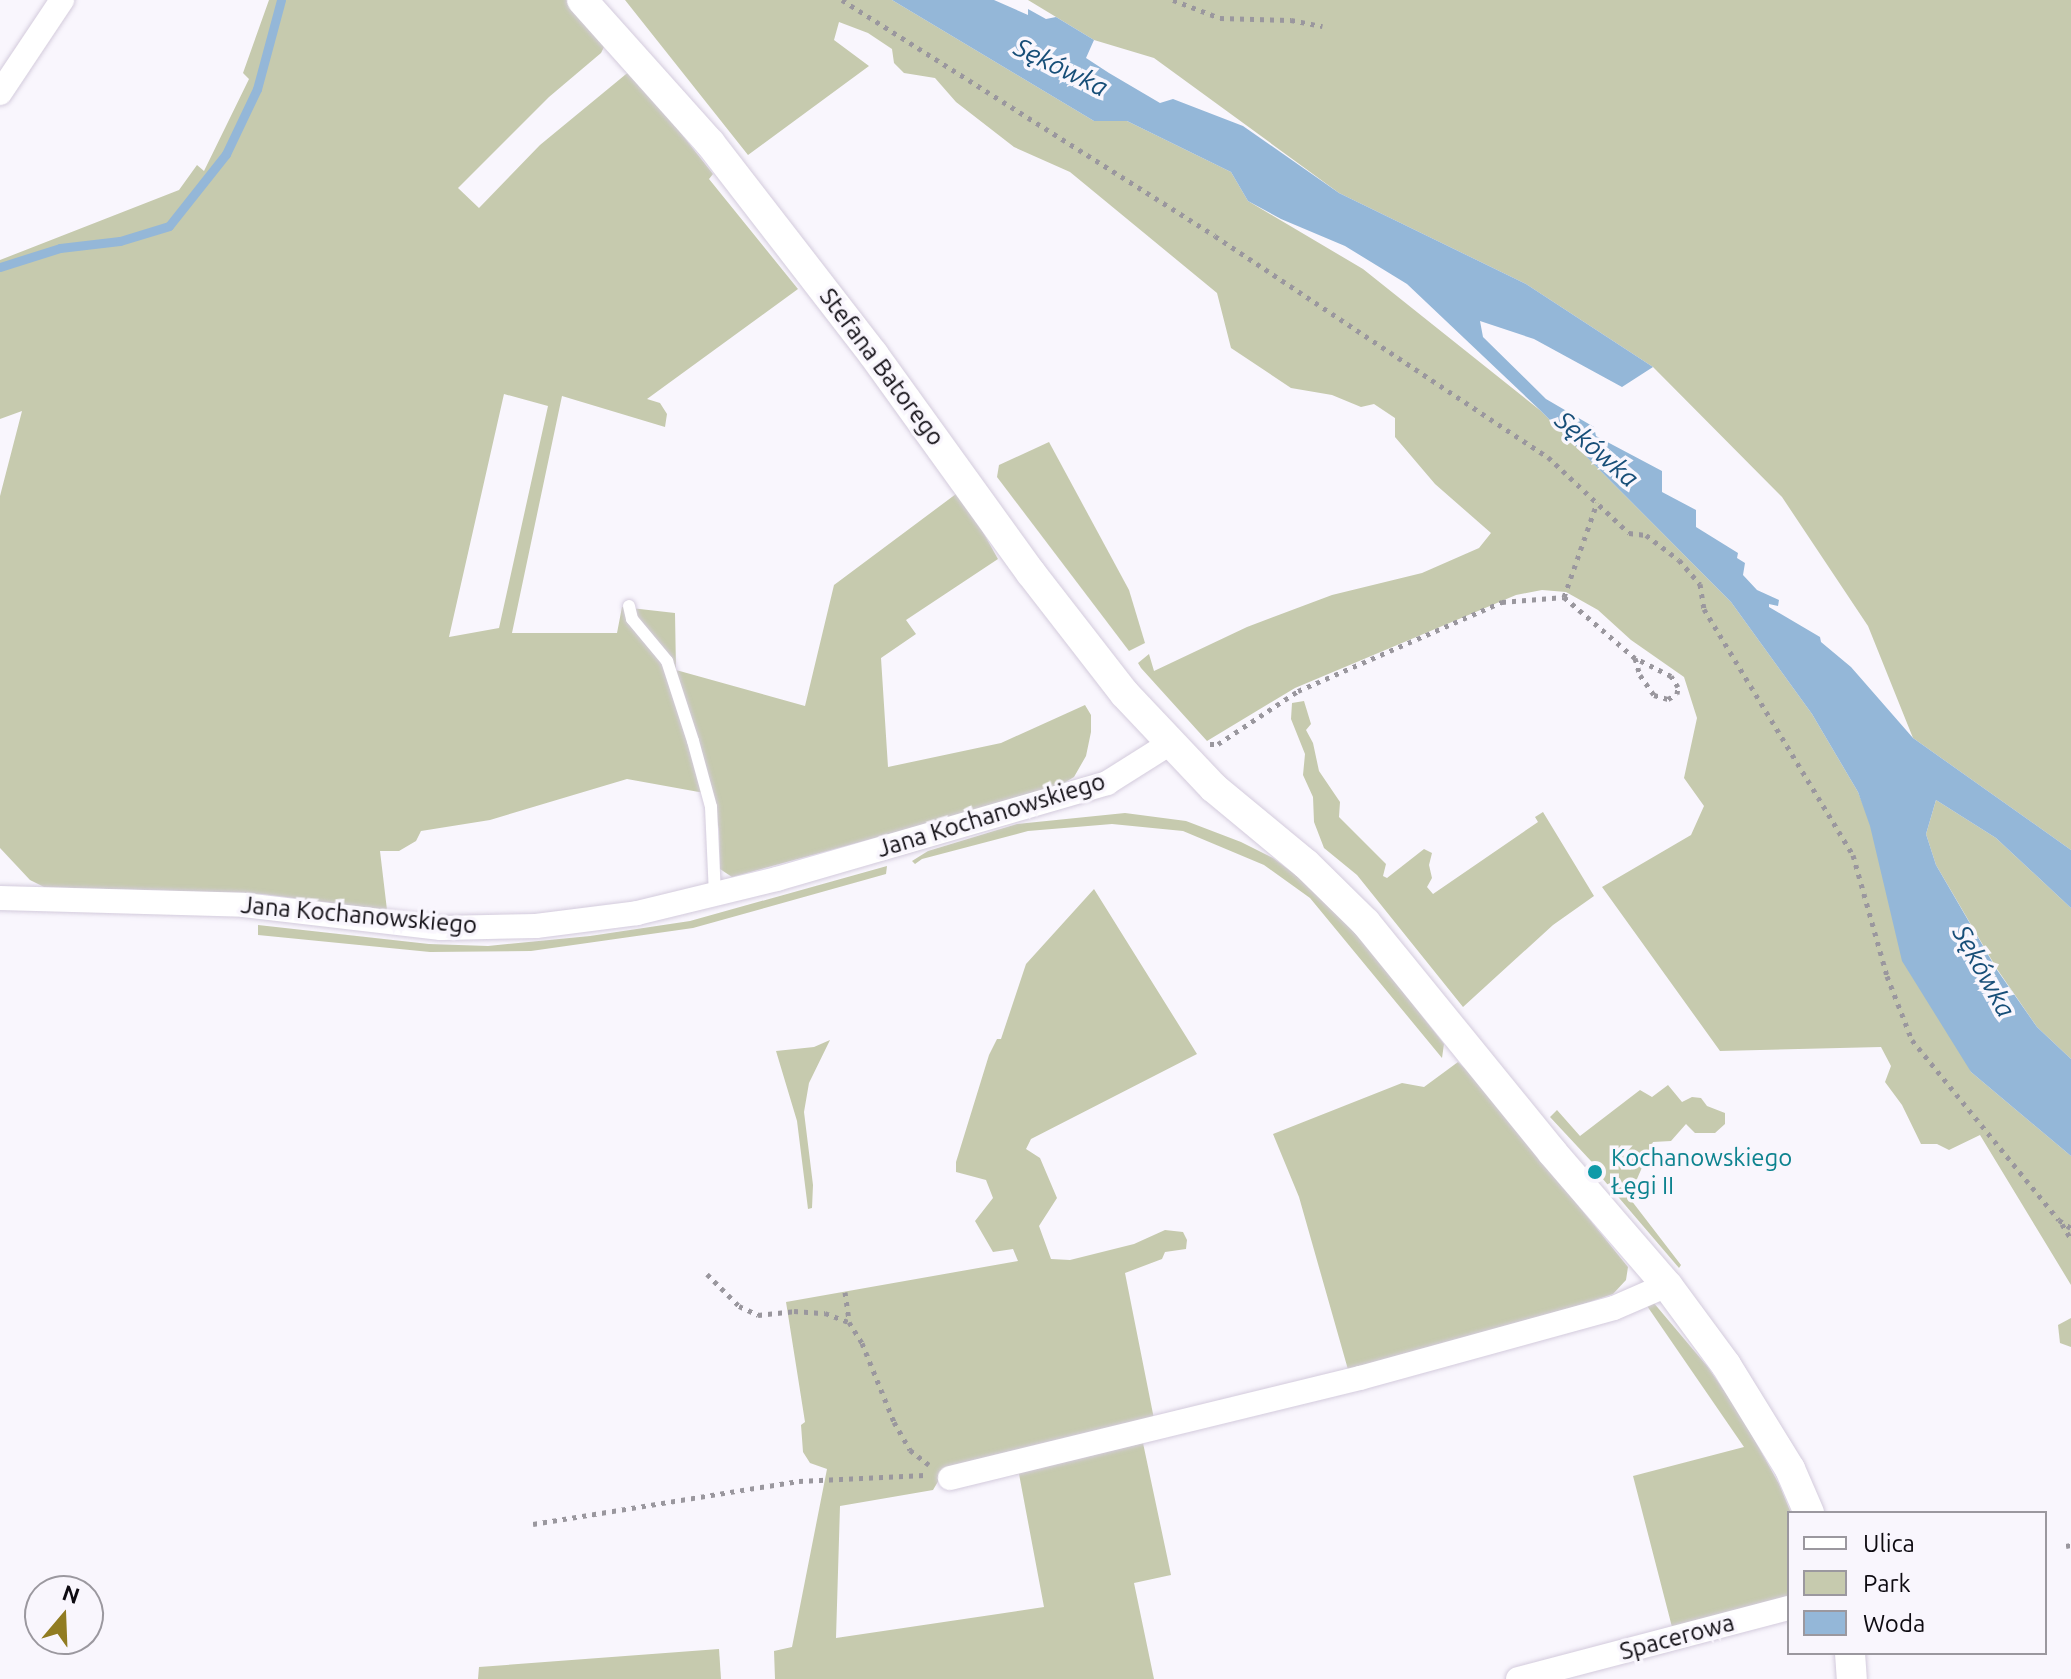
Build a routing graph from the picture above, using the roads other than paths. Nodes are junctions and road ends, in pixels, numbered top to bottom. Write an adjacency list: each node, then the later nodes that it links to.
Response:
1 (62, 0): 3 (street)
2 (582, 0): 5 (street, Stefana Batorego)
3 (0, 93)
4 (629, 606): 6 (lane)
5 (1169, 744): 6 (street, Jana Kochanowskiego); 8 (street)
6 (715, 894): 7 (street, Jana Kochanowskiego)
7 (0, 898)
8 (1667, 1285): 9 (street); 10 (street)
9 (950, 1478)
10 (1808, 1511)
11 (1787, 1609): 13 (street, Spacerowa)
12 (1850, 1655): 14 (street)
13 (1518, 1679)
14 (1852, 1679)

